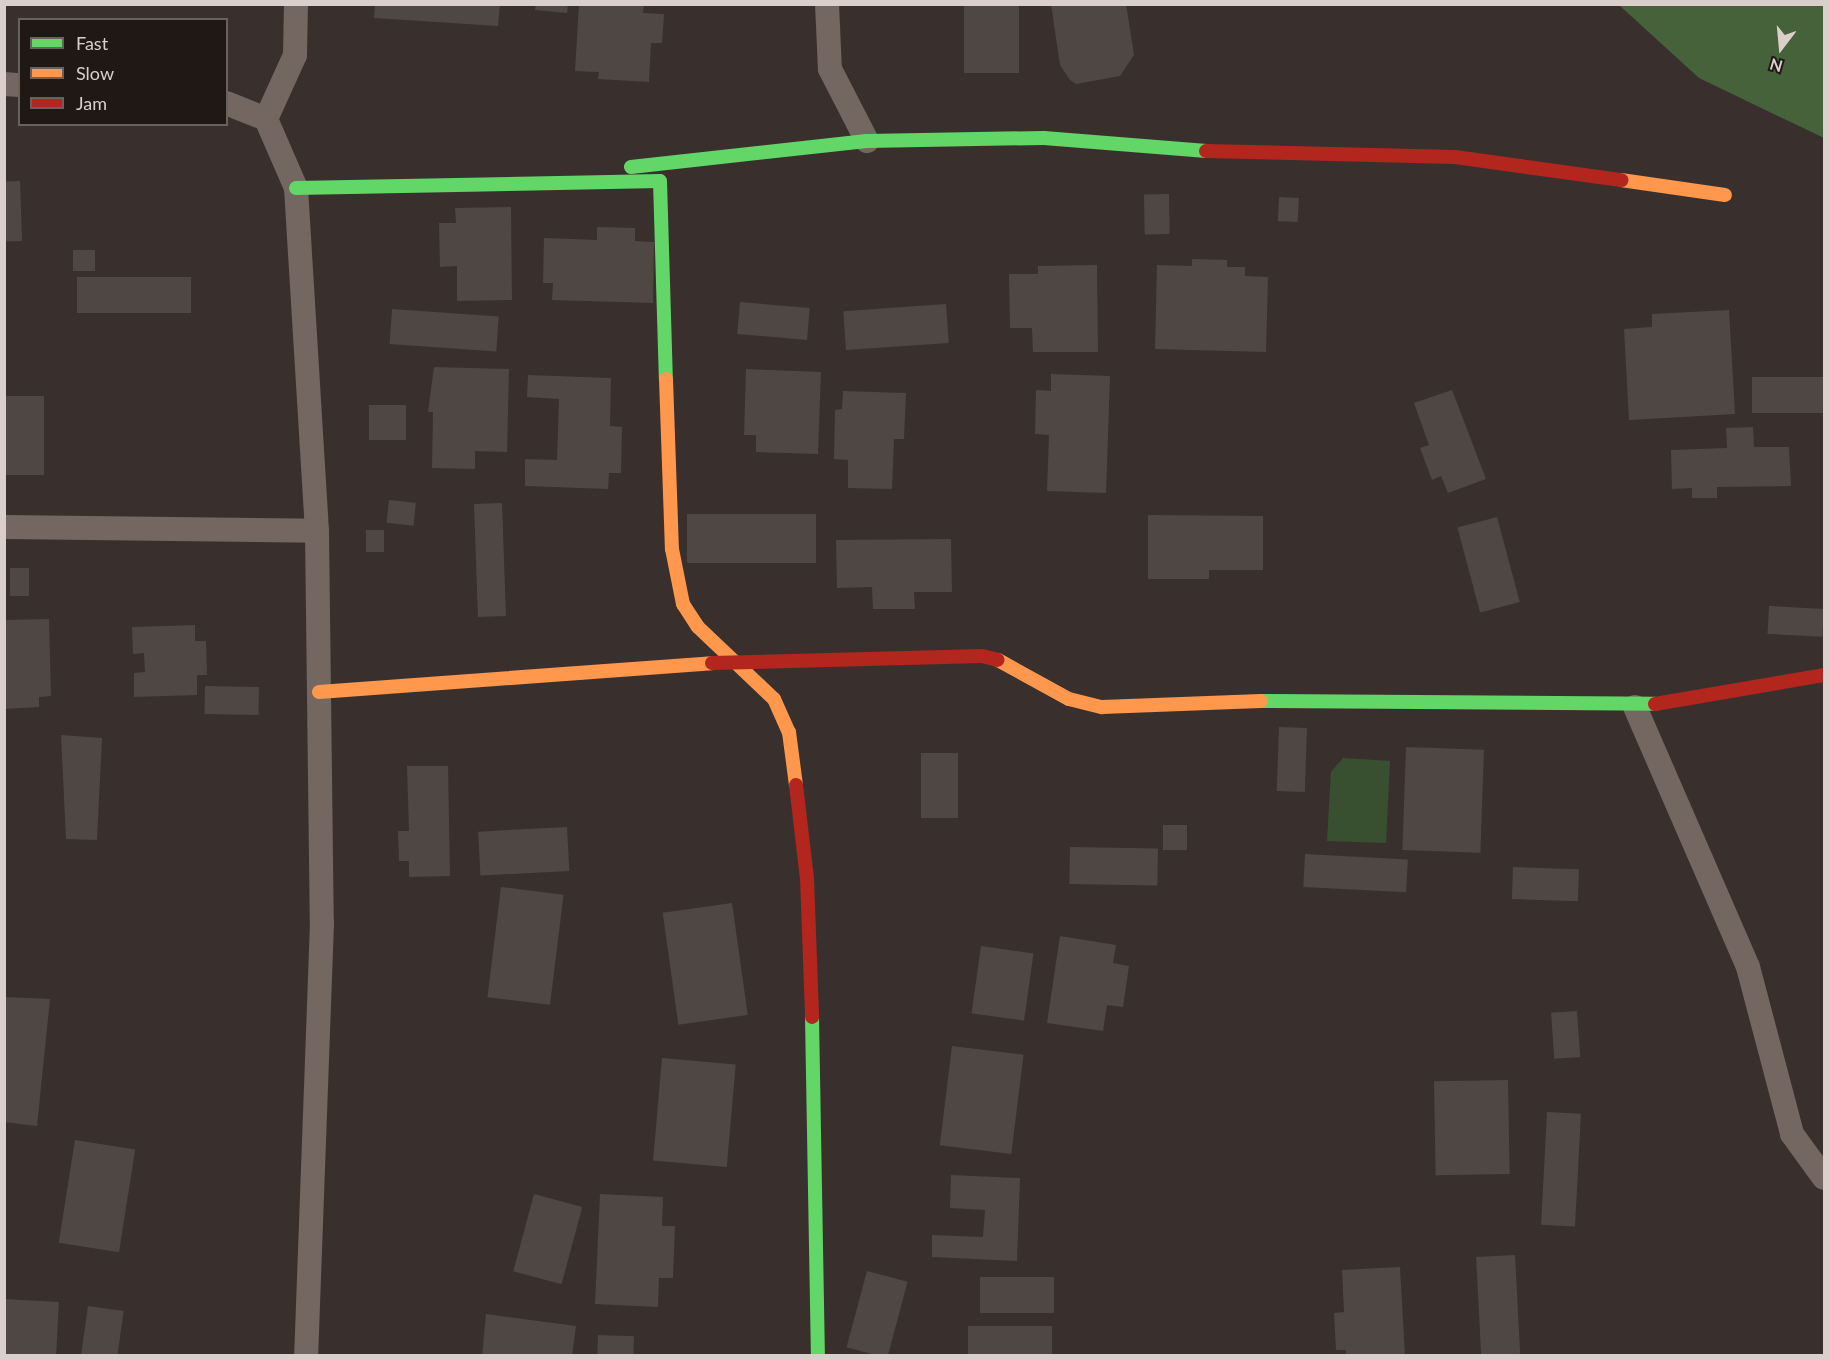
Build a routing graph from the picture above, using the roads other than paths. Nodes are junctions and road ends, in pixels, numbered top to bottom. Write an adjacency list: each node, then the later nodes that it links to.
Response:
1 (296, 4): 4 (street)
2 (827, 4): 5 (street)
3 (228, 104): 4 (street)
4 (266, 119): 6 (street)
5 (867, 141): 6 (street); 7 (street)
6 (296, 188): 9 (street); 10 (street)
7 (1725, 195)
8 (4, 527): 9 (street)
9 (317, 531): 12 (street)
10 (738, 661): 12 (street); 13 (street); 16 (street)
11 (1824, 675): 13 (street)
12 (319, 692): 15 (street)
13 (1635, 707): 14 (street)
14 (1824, 1178)
15 (306, 1356)
16 (818, 1356)

